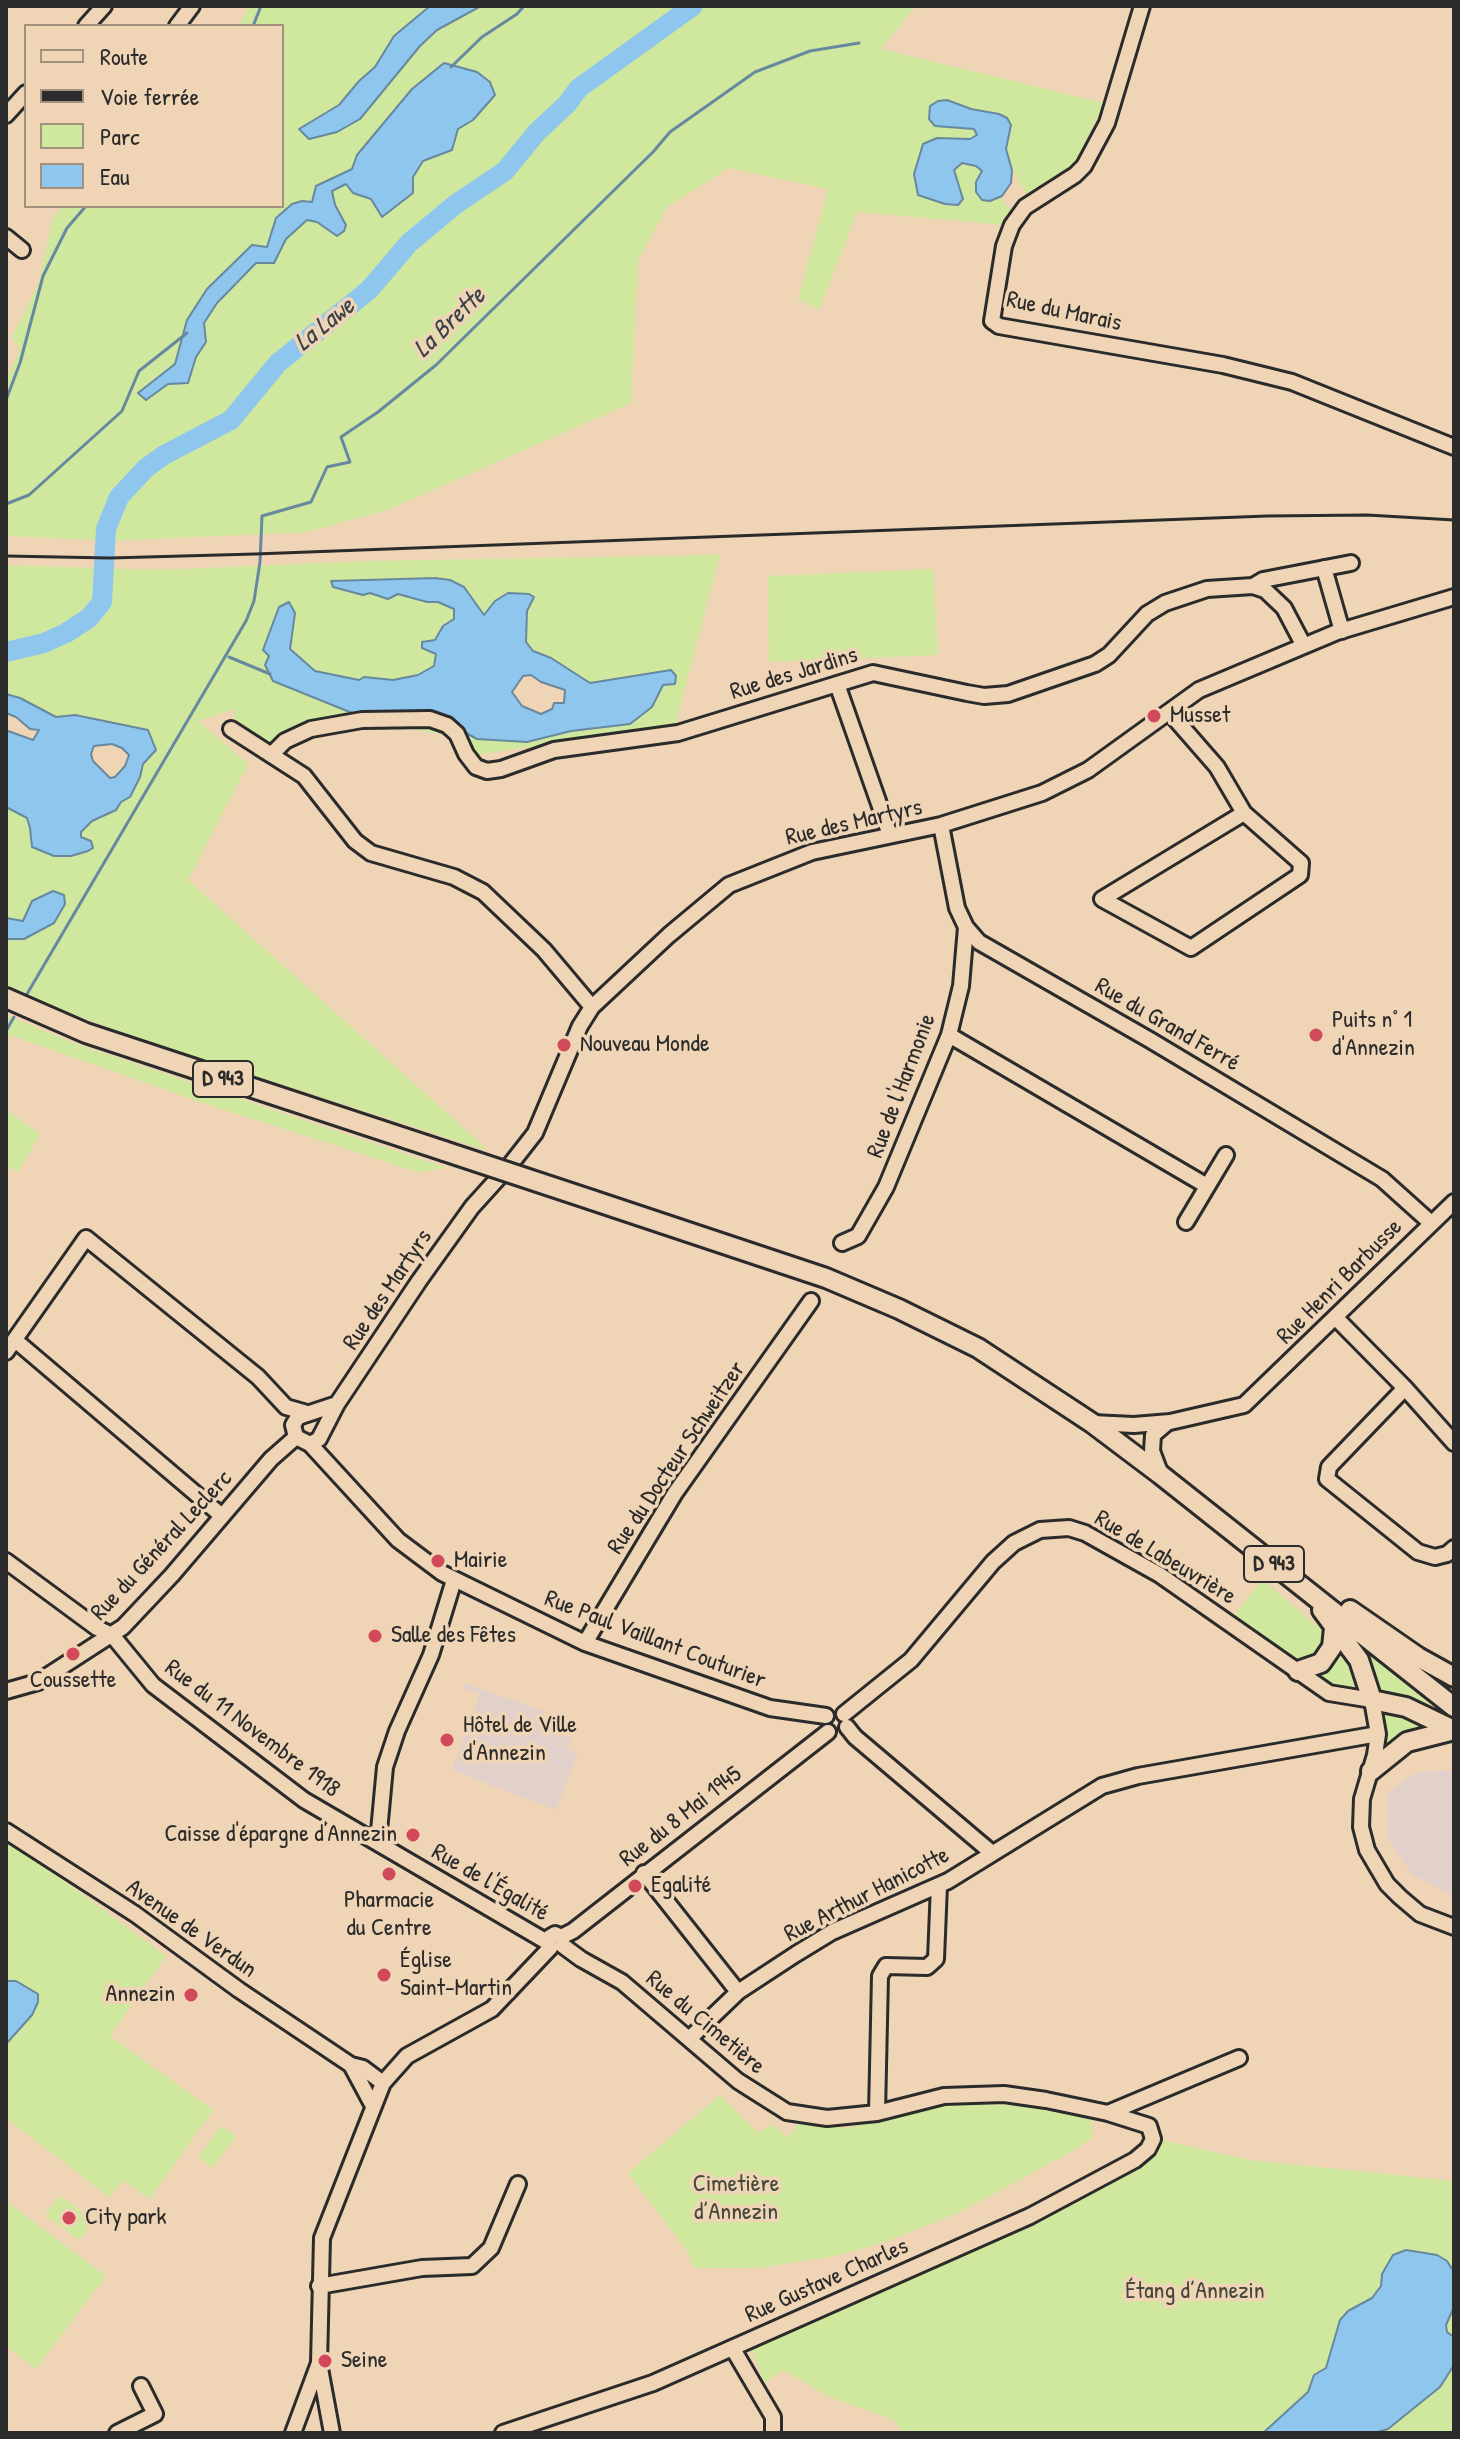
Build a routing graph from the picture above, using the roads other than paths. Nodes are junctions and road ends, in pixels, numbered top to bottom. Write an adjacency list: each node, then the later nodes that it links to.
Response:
1 (104, 6): 4 (street)
2 (192, 6): 5 (street)
3 (1142, 6): 10 (street, Rue du Marais)
4 (88, 24)
5 (178, 24)
6 (24, 95): 7 (street)
7 (6, 115)
8 (6, 237): 9 (street)
9 (22, 250)
10 (1454, 447)
11 (1351, 563): 12 (street, Rue des Jardins)
12 (1324, 568): 13 (street, Rue des Jardins); 15 (street)
13 (1253, 586): 16 (street); 17 (street, Rue des Jardins)
14 (1454, 597): 15 (street, Rue des Martyrs)
15 (1342, 631): 16 (street, Rue des Martyrs)
16 (1304, 646): 18 (street, Rue des Martyrs)
17 (837, 684): 20 (street, Rue des Jardins); 23 (street)
18 (1169, 712): 21 (street); 22 (street, Rue des Martyrs)
19 (231, 729): 20 (street)
20 (272, 754): 26 (street)
21 (1244, 813): 21 (street)
22 (941, 825): 23 (street, Rue des Martyrs); 24 (street)
23 (890, 835): 26 (street, Rue des Martyrs)
24 (966, 927): 27 (street, Rue de l'Harmonie); 32 (street, Rue du Grand Ferré)
25 (6, 998): 42 (main road, D 943, bridge)
26 (592, 1007): 38 (street, Rue des Martyrs)
27 (949, 1035): 29 (street); 33 (street, Rue de l'Harmonie)
28 (1226, 1155): 29 (street)
29 (1207, 1186): 31 (street)
30 (1454, 1202): 32 (street, Rue Henri Barbusse)
31 (1186, 1222)
32 (1431, 1223): 35 (street, Rue Henri Barbusse)
33 (842, 1243)
34 (811, 1301): 56 (street, Rue du Docteur Schweitzer)
35 (1336, 1318): 37 (street); 41 (street, Rue Henri Barbusse)
36 (10, 1346): 39 (street); 49 (street)
37 (1405, 1388): 45 (street); 50 (street)
38 (337, 1404): 40 (street); 44 (street)
39 (286, 1407): 40 (street); 43 (street)
40 (309, 1413): 43 (street); 44 (street)
41 (1170, 1422): 42 (street, Rue Henri Barbusse); 48 (street)
42 (1092, 1423): 48 (main road, D 943)
43 (294, 1431): 46 (street); 49 (street, Rue du Général Leclerc)
44 (323, 1431): 46 (street); 47 (street, Rue Paul Vaillant Couturier)
45 (1454, 1443)
46 (310, 1444): 47 (street, Rue Paul Vaillant Couturier)
47 (330, 1464): 52 (street, Rue Paul Vaillant Couturier)
48 (1161, 1475): 53 (main road, D 943)
49 (222, 1516): 55 (street, Rue du Général Leclerc)
50 (1454, 1548)
51 (6, 1561): 55 (street, Rue du 11 Novembre 1918)
52 (454, 1580): 56 (street, Rue Paul Vaillant Couturier); 69 (street)
53 (1308, 1591): 54 (main road); 58 (main road); 61 (main road, D 943)
54 (1334, 1628): 57 (main road); 60 (main road)
55 (112, 1635): 59 (street, Rue du Général Leclerc); 69 (street, Rue du 11 Novembre 1918)
56 (585, 1643): 62 (street, Rue Paul Vaillant Couturier)
57 (1298, 1671): 60 (street, Rue de Labeuvrière); 63 (street, Rue de Labeuvrière)
58 (1454, 1677)
59 (6, 1691)
60 (1372, 1700): 64 (main road); 66 (street)
61 (1454, 1707)
62 (826, 1716): 63 (street); 65 (street)
63 (846, 1720): 65 (street); 70 (street)
64 (1454, 1730): 67 (main road)
65 (828, 1732): 72 (street, Rue du 8 Mai 1945)
66 (1378, 1734): 67 (street); 70 (street, Rue Arthur Hanicotte)
67 (1371, 1771): 74 (street)
68 (6, 1831): 79 (street, Avenue de Verdun)
69 (378, 1842): 71 (street, Rue du 11 Novembre 1918)
70 (992, 1853): 73 (street, Rue Arthur Hanicotte)
71 (410, 1863): 75 (street, Rue de l'Égalité)
72 (644, 1873): 75 (street, Rue du 8 Mai 1945); 76 (street)
73 (939, 1885): 76 (street, Rue Arthur Hanicotte); 81 (street)
74 (1454, 1927)
75 (555, 1943): 77 (street, Rue du Cimetière); 80 (street, Rue du 8 Mai 1945)
76 (738, 1992): 77 (street, Rue Arthur Hanicotte)
77 (689, 2039): 81 (street, Rue du Cimetière)
78 (1239, 2058): 82 (street)
79 (351, 2065): 80 (street, Avenue de Verdun); 80 (street, Avenue de Verdun)
80 (379, 2094): 85 (street)
81 (877, 2113): 82 (street, Rue du Cimetière)
82 (1108, 2113): 83 (street, Rue du Cimetière)
83 (1153, 2139): 86 (street, Rue Gustave Charles)
84 (518, 2184): 85 (street)
85 (319, 2286): 87 (street)
86 (733, 2349): 92 (street, Rue Gustave Charles); 93 (street)
87 (319, 2363): 90 (street); 91 (street)
88 (141, 2386): 89 (street)
89 (117, 2433)
90 (293, 2433)
91 (332, 2433)
92 (503, 2433)
93 (773, 2433)

